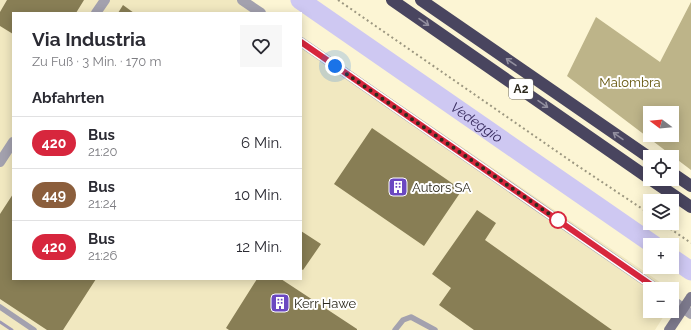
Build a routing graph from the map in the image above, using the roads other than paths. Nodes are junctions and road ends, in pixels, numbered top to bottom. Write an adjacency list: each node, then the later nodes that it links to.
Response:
1 (105, 0): 5 (street)
2 (242, 0): 6 (street)
3 (392, 0): 11 (highway, A2, one-way to 11)
4 (421, 0): 9 (highway, A2, one-way to 4)
5 (97, 12)
6 (260, 12)
7 (302, 43): 16 (street)
8 (12, 144): 10 (street)
9 (643, 153)
10 (0, 162)
11 (643, 174)
12 (679, 178): 14 (highway)
13 (660, 186): 15 (highway, A2)
14 (691, 186)
15 (691, 207)
16 (647, 282)
17 (691, 297): 24 (main road, bridge)
18 (679, 305): 20 (street)
19 (0, 307): 21 (lane)
20 (691, 314)
21 (34, 330)
22 (395, 330): 23 (lane)
23 (435, 330)
24 (669, 330)

